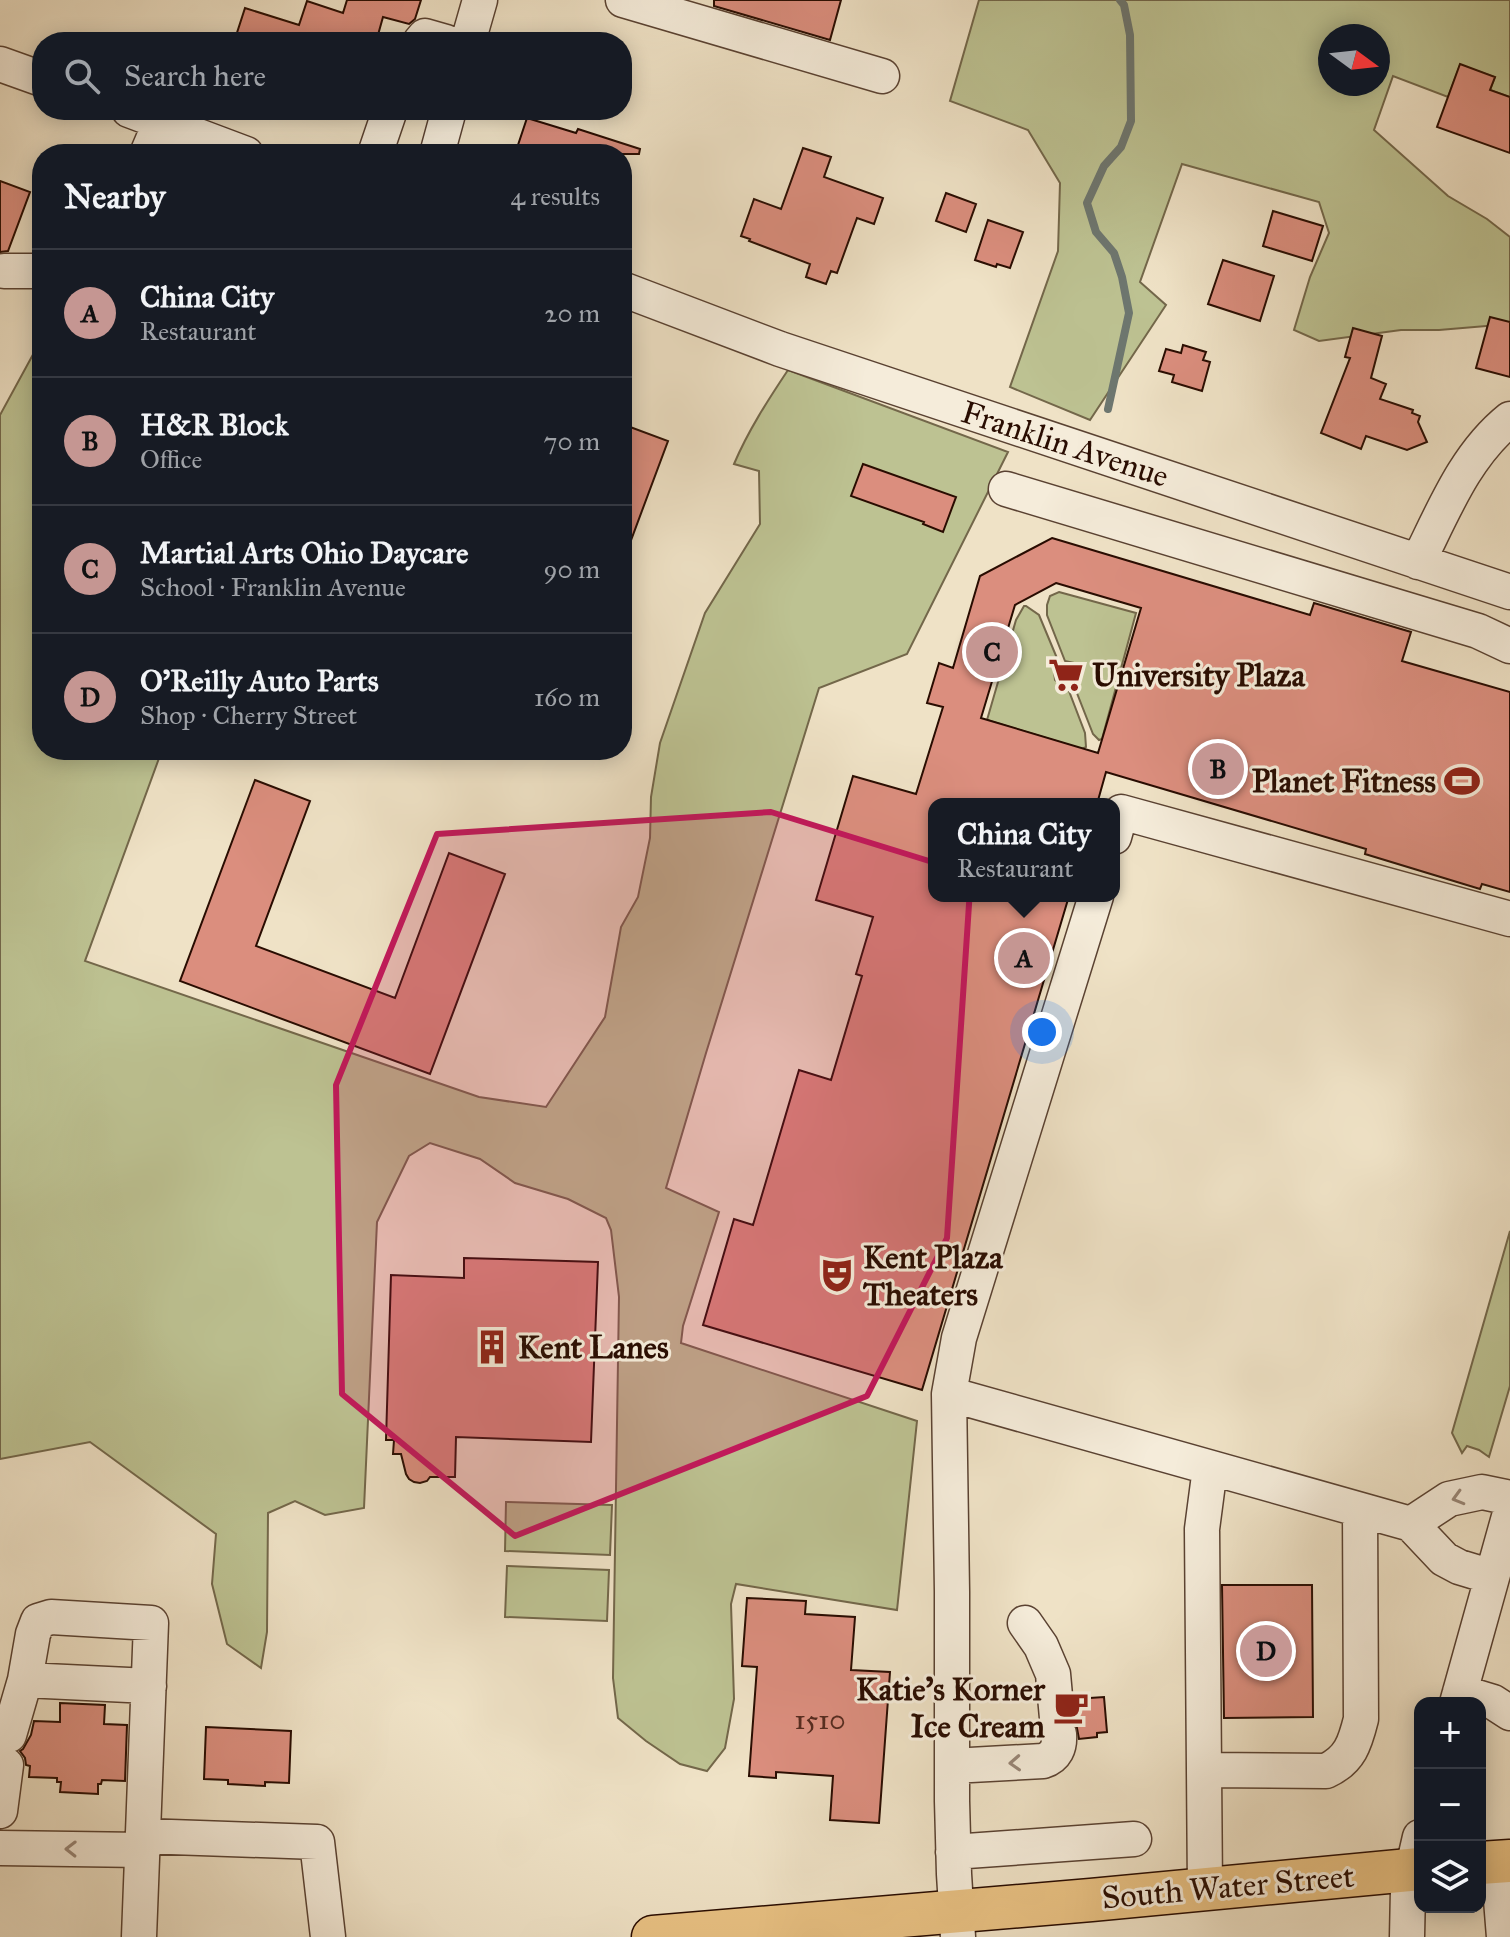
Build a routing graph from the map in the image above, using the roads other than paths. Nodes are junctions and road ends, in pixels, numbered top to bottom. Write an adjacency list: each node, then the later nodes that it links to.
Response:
1 (480, 0): 3 (street)
2 (623, 0): 6 (street)
3 (471, 32)
4 (0, 64): 5 (street)
5 (32, 75)
6 (882, 76)
7 (158, 120): 10 (street)
8 (387, 120): 13 (street)
9 (446, 120): 14 (street)
10 (161, 121): 11 (street); 12 (street)
11 (151, 144)
12 (212, 144)
13 (378, 144)
14 (440, 144)
15 (4, 271): 16 (street)
16 (32, 271)
17 (632, 293): 20 (street, Franklin Avenue)
18 (1510, 419): 20 (street)
19 (1006, 489): 22 (street)
20 (1418, 562): 21 (street, Franklin Avenue)
21 (1510, 592)
22 (1510, 646)
23 (1120, 816): 25 (street)
24 (1094, 902): 26 (street)
25 (1510, 919)
26 (949, 1394): 27 (street); 39 (street)
27 (1210, 1468): 29 (street); 40 (street)
28 (1510, 1498): 31 (street, one-way to 31)
29 (1360, 1510): 31 (street); 40 (street)
30 (1510, 1513): 32 (street)
31 (1411, 1524): 32 (street)
32 (1492, 1577): 36 (street)
33 (1025, 1623): 39 (street, one-way to 39)
34 (25, 1680): 35 (street); 35 (street); 41 (street)
35 (149, 1686): 43 (street)
36 (1459, 1697)
37 (1486, 1701): 38 (street)
38 (1510, 1713)
39 (952, 1766): 45 (street)
40 (1204, 1770): 49 (street)
41 (0, 1811)
42 (1134, 1839): 45 (street)
43 (143, 1843): 44 (street, one-way to 44); 51 (street); 52 (street)
44 (0, 1848)
45 (953, 1852): 50 (street)
46 (1414, 1859): 49 (main road, South Water Street)
47 (1496, 1862): 55 (street)
48 (1414, 1873): 54 (street)
49 (1205, 1890): 50 (main road, South Water Street)
50 (958, 1924): 53 (main road, South Water Street)
51 (139, 1937)
52 (328, 1937)
53 (653, 1937)
54 (1407, 1937)
55 (1504, 1937)

